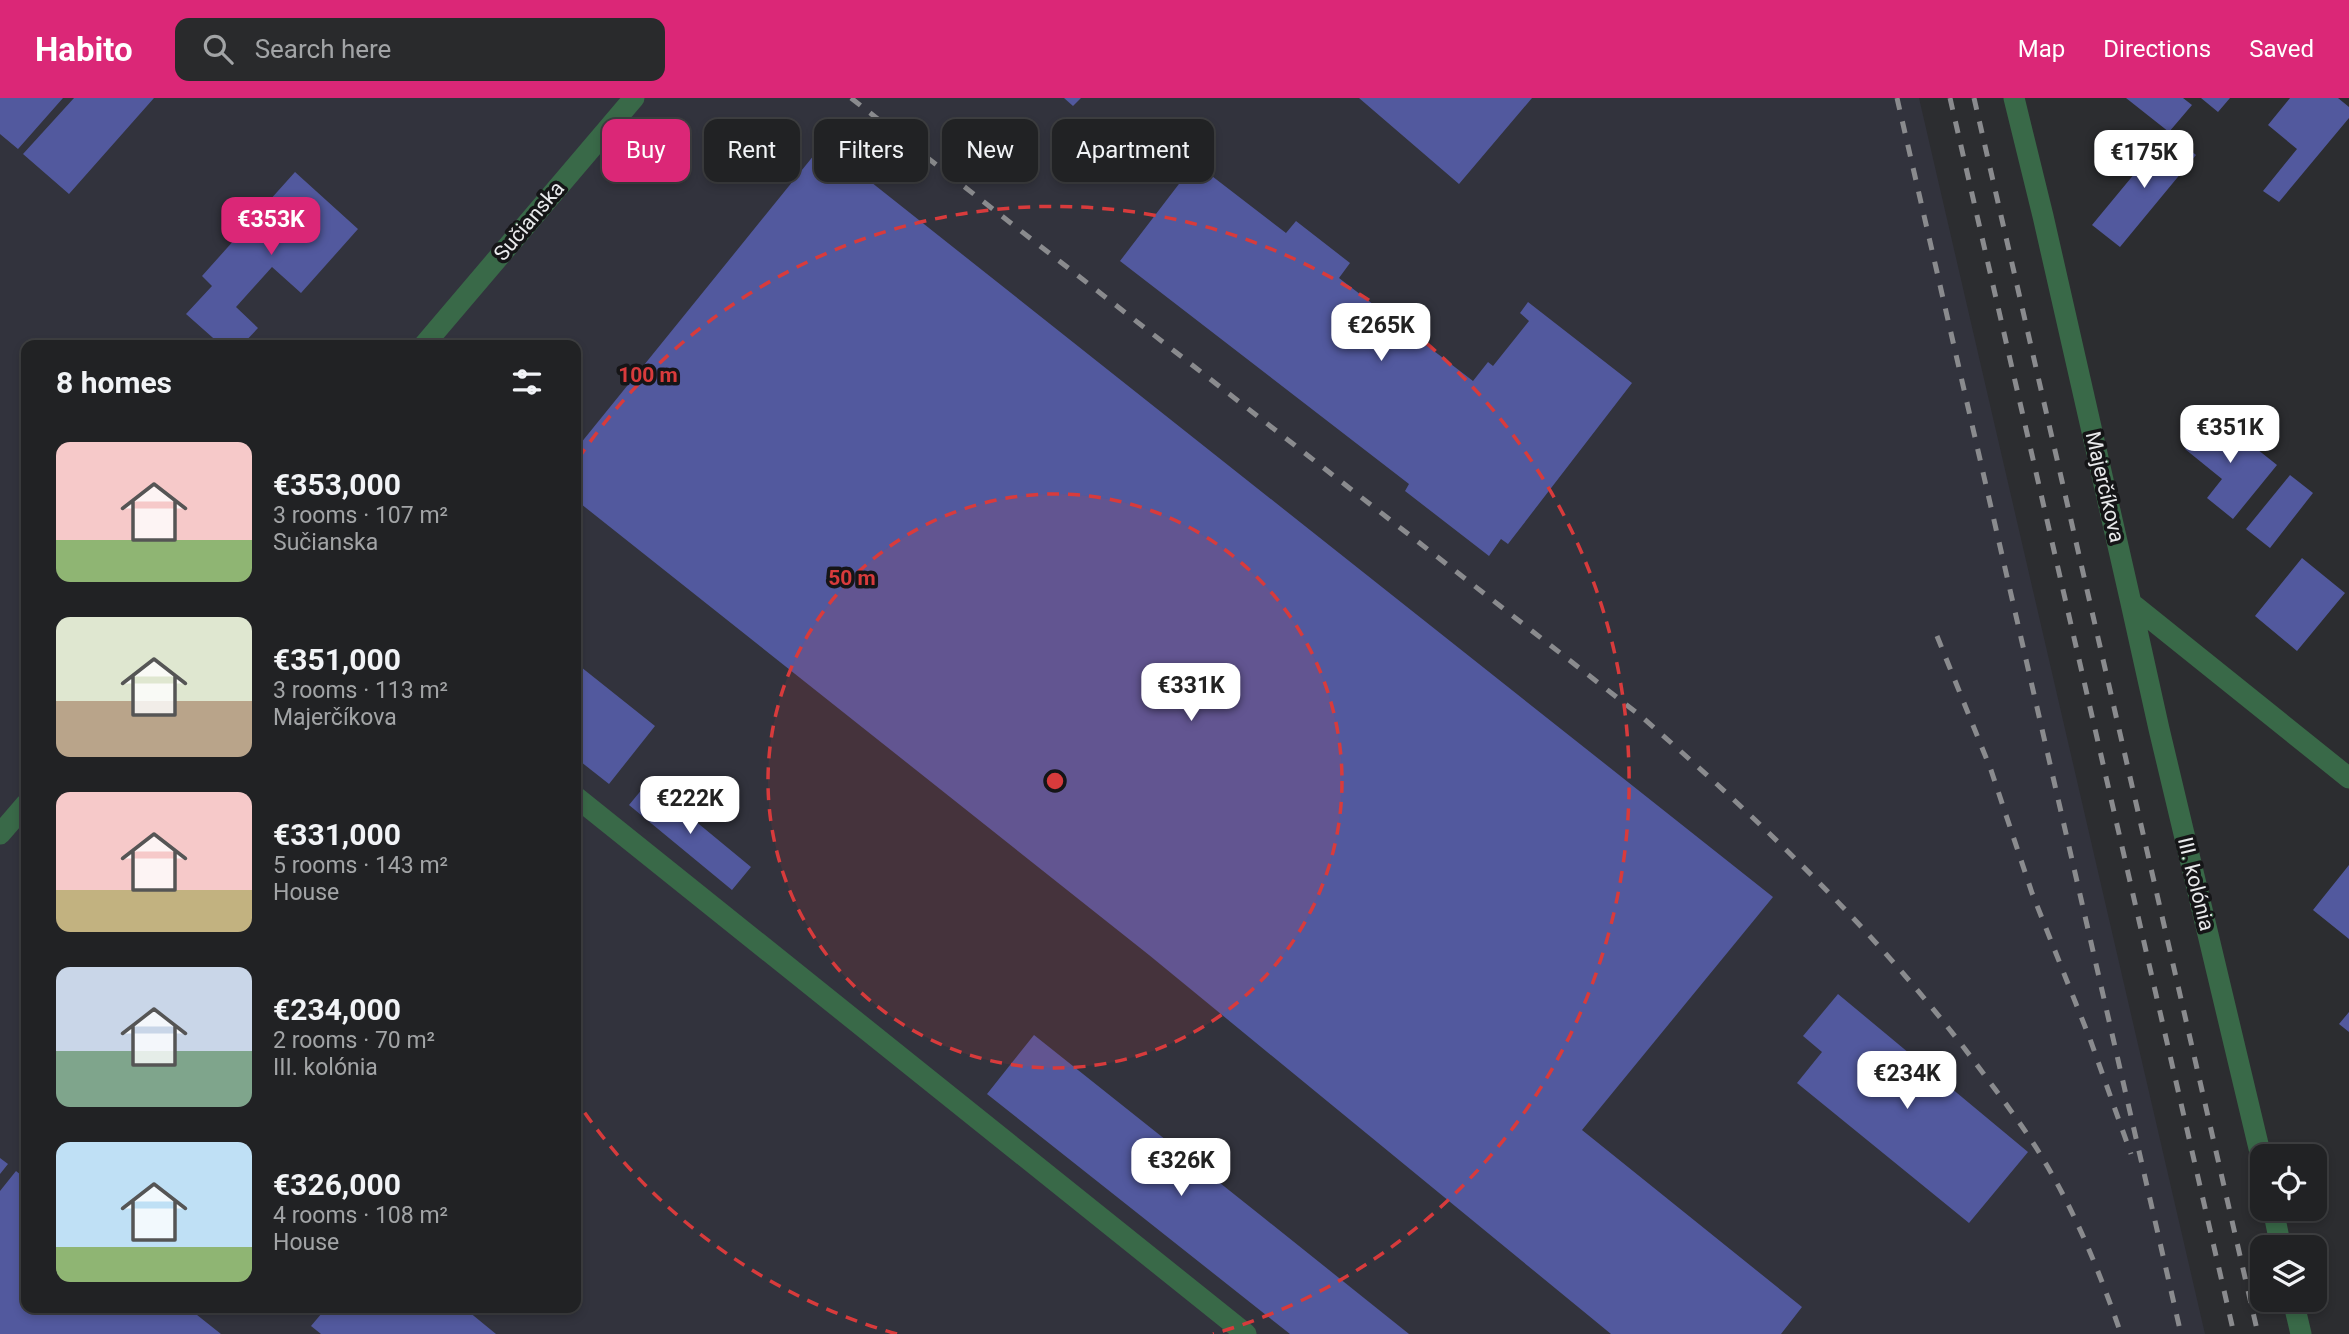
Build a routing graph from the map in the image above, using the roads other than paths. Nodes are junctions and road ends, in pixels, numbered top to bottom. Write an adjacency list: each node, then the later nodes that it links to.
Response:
1 (634, 98): 3 (street, Sučianska)
2 (2014, 98): 4 (street, Majerčíkova)
3 (428, 340)
4 (2131, 603): 5 (street); 9 (street, III. kolónia)
5 (2349, 778)
6 (581, 801): 11 (street)
7 (21, 810): 8 (street)
8 (0, 834)
9 (2258, 1144)
10 (2296, 1312): 12 (street)
11 (1246, 1334)
12 (2301, 1334)

